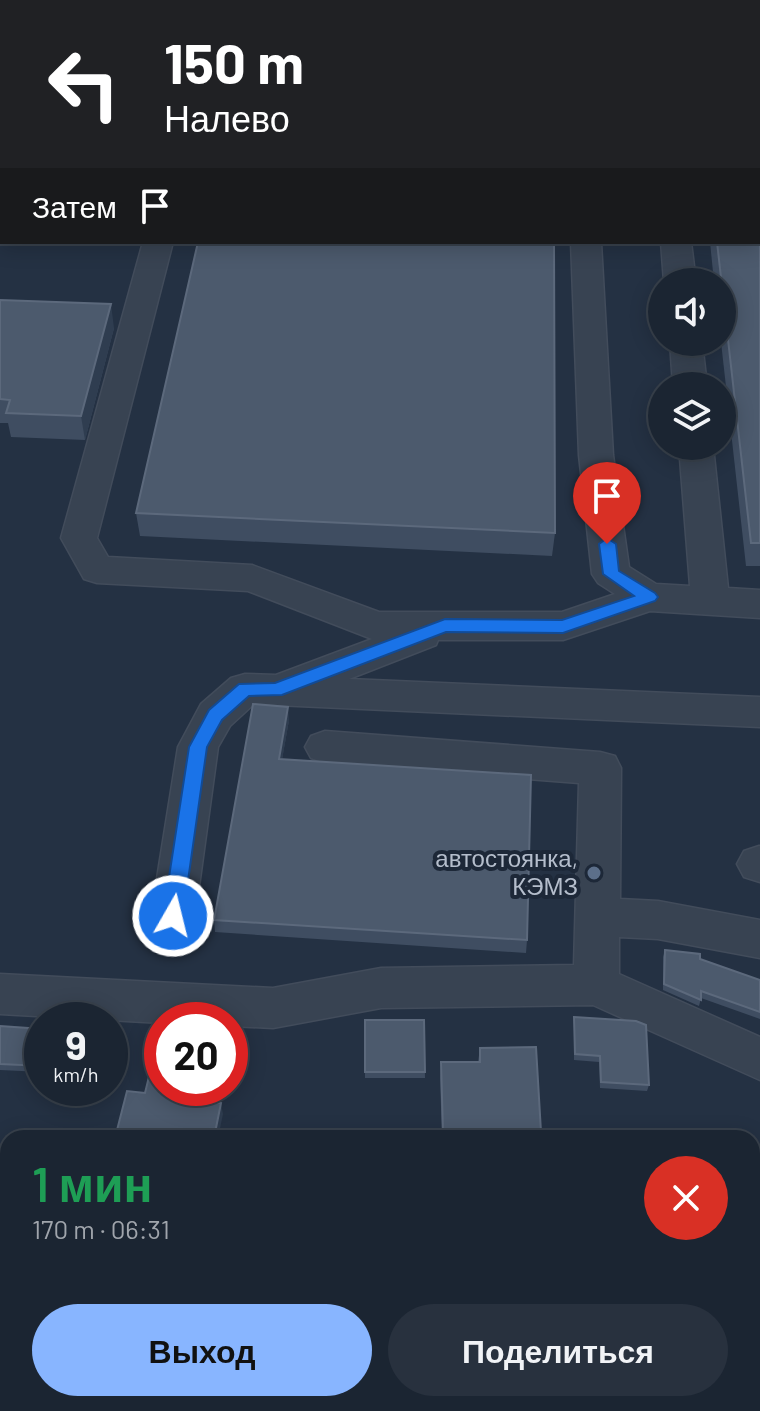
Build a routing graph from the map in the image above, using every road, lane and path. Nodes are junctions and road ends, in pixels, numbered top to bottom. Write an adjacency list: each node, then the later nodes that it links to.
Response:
1 (157, 244): 9 (street)
2 (586, 244): 6 (street)
3 (676, 244): 4 (street)
4 (679, 268)
5 (697, 460): 7 (street)
6 (649, 597): 7 (street); 9 (street)
7 (710, 600): 8 (street)
8 (760, 604)
9 (445, 626): 10 (street)
10 (276, 690): 11 (street); 13 (street)
11 (760, 712)
12 (325, 747): 14 (street)
13 (173, 916)
14 (596, 917): 15 (street); 16 (street)
15 (760, 939)
16 (596, 985): 17 (street); 18 (street)
17 (0, 994)
18 (752, 1038)

